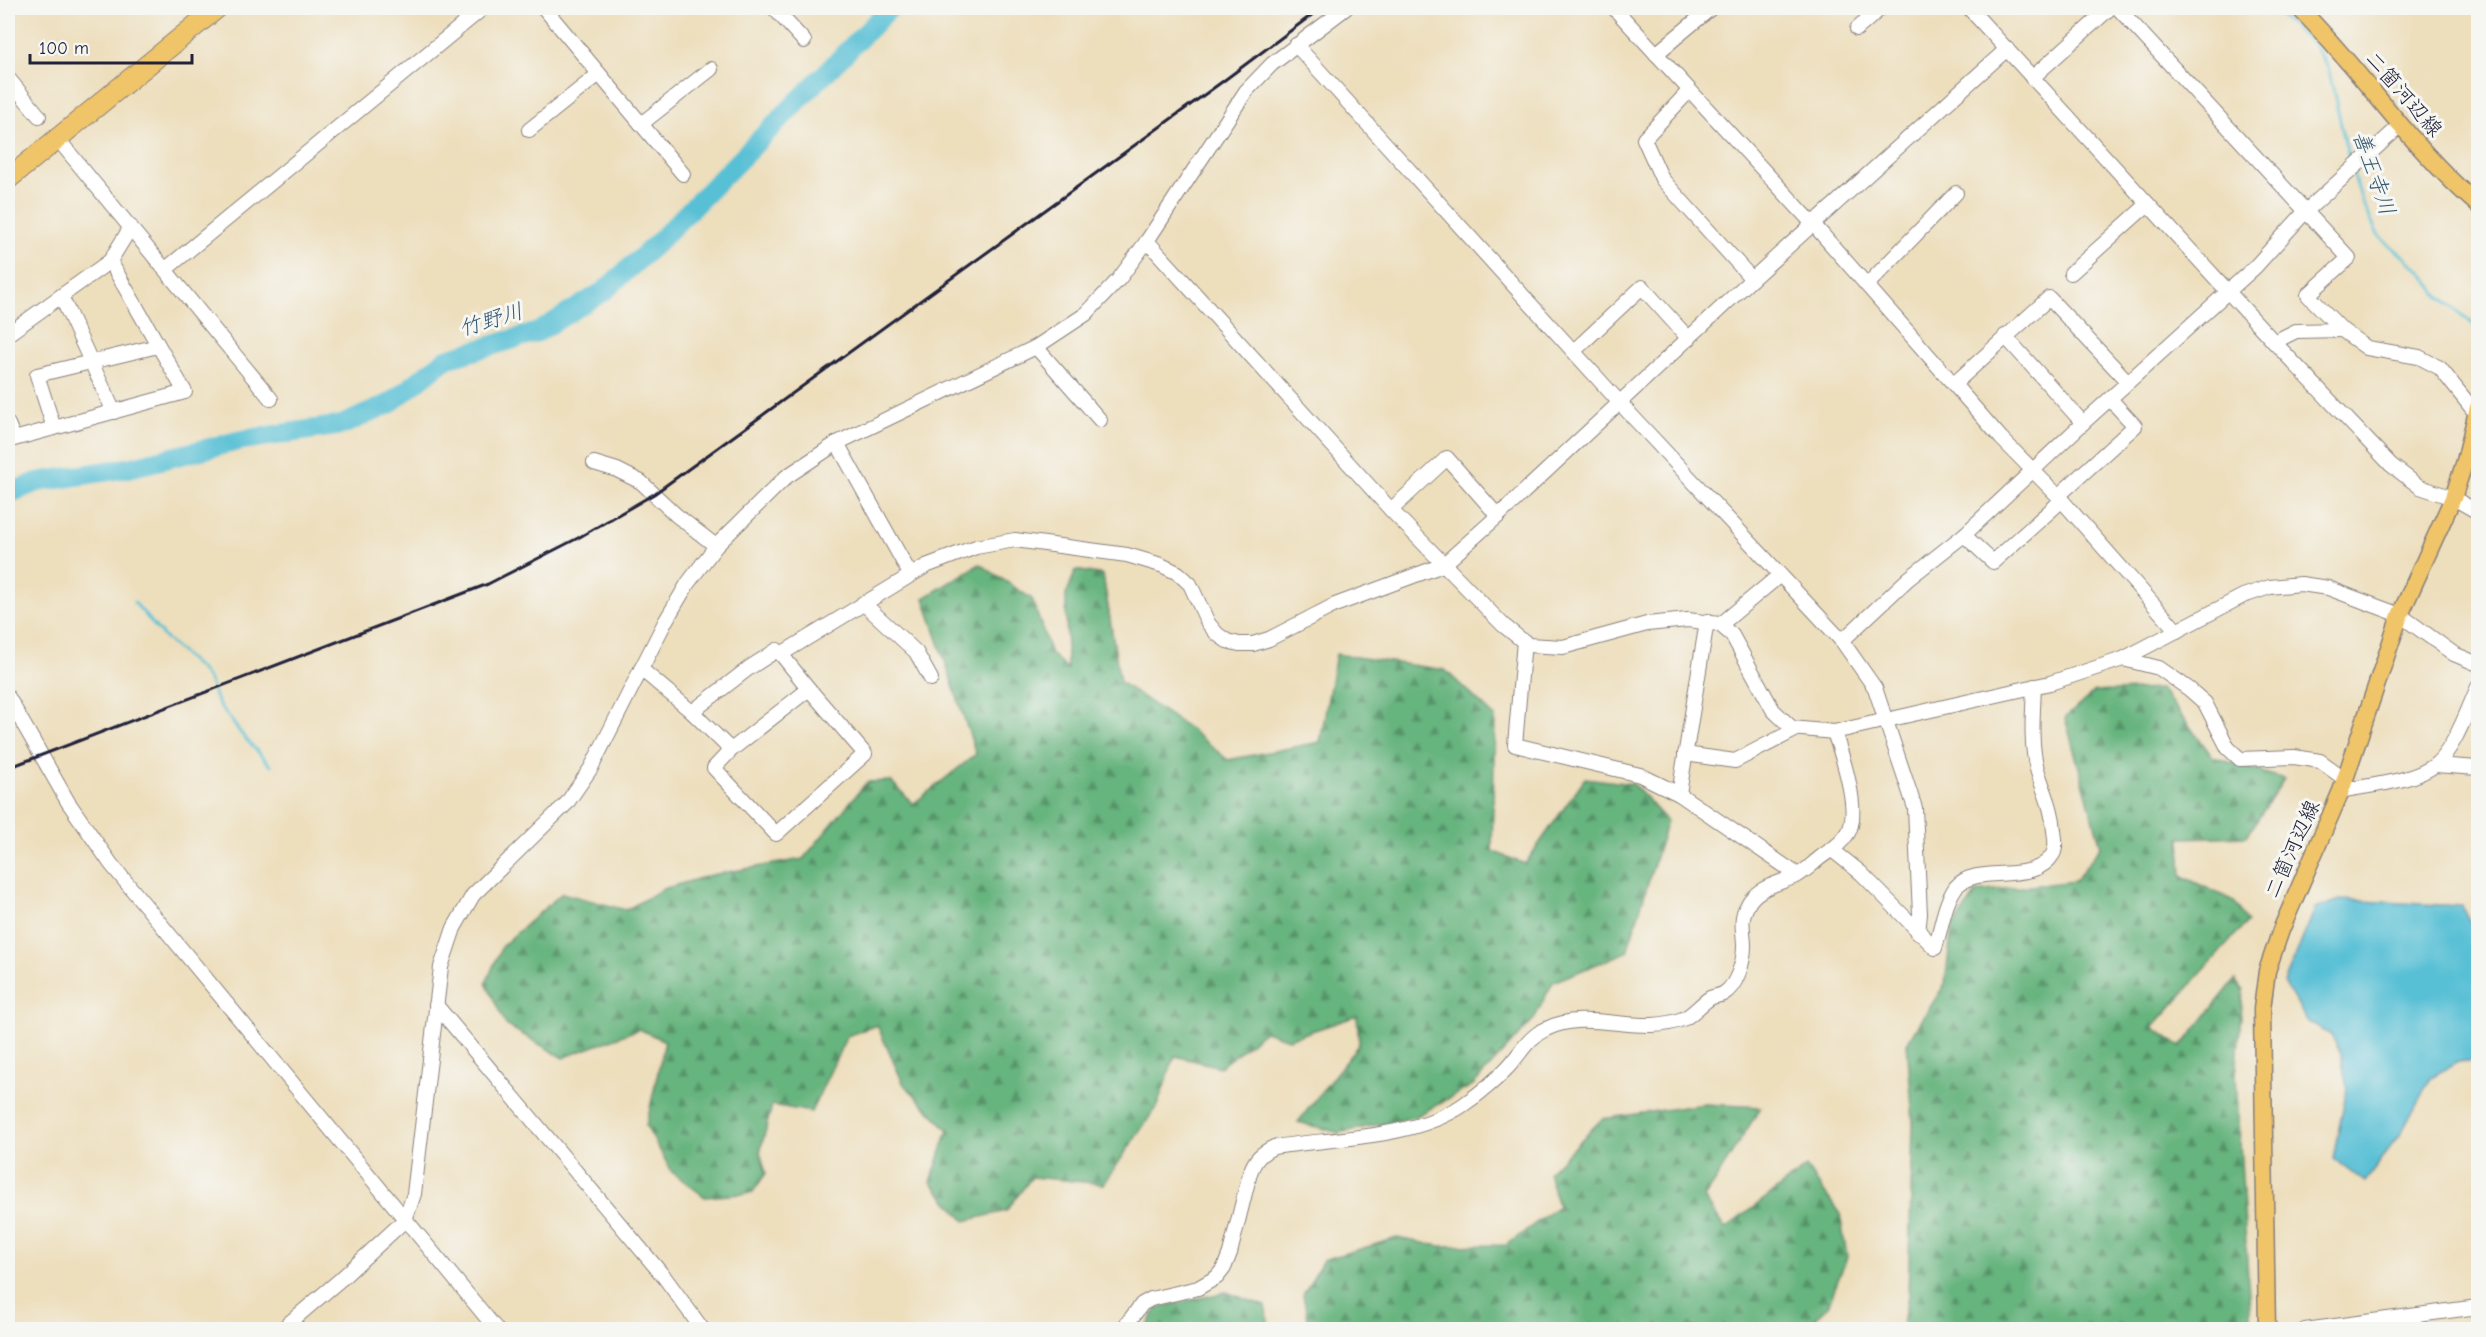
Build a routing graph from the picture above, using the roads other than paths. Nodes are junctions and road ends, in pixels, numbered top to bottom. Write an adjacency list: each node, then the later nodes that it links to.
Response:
1 (217, 8): 27 (highway)
2 (483, 8): 38 (street)
3 (544, 8): 19 (street)
4 (774, 8): 14 (street)
5 (1347, 8): 15 (street)
6 (1614, 8): 17 (street)
7 (1711, 8): 17 (street)
8 (1881, 8): 13 (street)
9 (1969, 8): 16 (street)
10 (2110, 8): 21 (street)
11 (2118, 8): 33 (street)
12 (2299, 8): 25 (main road, 二箇河辺線)
13 (1857, 29)
14 (804, 41)
15 (1296, 45): 36 (street); 51 (street)
16 (2007, 50): 21 (street); 34 (street)
17 (1656, 54): 22 (street)
18 (711, 69): 24 (street)
19 (599, 74): 24 (street); 26 (street)
20 (8, 78): 23 (street)
21 (2032, 78): 31 (street)
22 (1689, 91): 34 (street); 40 (street)
23 (39, 116)
24 (641, 124): 28 (street)
25 (2400, 126): 32 (main road, 二箇河辺線); 33 (street)
26 (529, 130)
27 (57, 138): 29 (highway); 35 (street)
28 (683, 174)
29 (8, 179)
30 (1956, 193): 41 (street)
31 (2148, 204): 39 (street); 42 (street)
32 (2478, 206)
33 (2305, 212): 42 (street); 44 (street)
34 (1814, 225): 40 (street); 41 (street)
35 (131, 227): 37 (street); 38 (street)
36 (1147, 241): 50 (street); 69 (street)
37 (110, 261): 43 (street); 49 (street)
38 (166, 269): 55 (street)
39 (2071, 273)
40 (1752, 279): 47 (street)
41 (1867, 285): 54 (street)
42 (2229, 291): 48 (street); 53 (street)
43 (61, 296): 45 (street); 52 (street)
44 (2342, 330): 48 (street); 59 (street)
45 (8, 334)
46 (2005, 336): 53 (street); 54 (street); 61 (street)
47 (1689, 339): 51 (street); 57 (street)
48 (2274, 342): 68 (street)
49 (159, 346): 52 (street); 58 (street)
50 (1036, 347): 60 (street); 64 (street)
51 (1575, 350): 57 (street)
52 (91, 362): 58 (street); 63 (street)
53 (2128, 382): 56 (street)
54 (1954, 384): 66 (street)
55 (271, 399)
56 (2110, 399): 61 (street); 67 (street)
57 (1620, 401): 71 (street); 76 (street)
58 (114, 412): 63 (street)
59 (2478, 412): 68 (main road, 二箇河辺線)
60 (1100, 420)
61 (2083, 423): 66 (street)
62 (8, 424): 63 (street)
63 (54, 428)
64 (837, 443): 73 (street); 75 (street)
65 (594, 463): 73 (street)
66 (2033, 471): 67 (street); 72 (street)
67 (2059, 498): 72 (street); 80 (street)
68 (2453, 498): 70 (street); 78 (main road, 二箇河辺線)
69 (1391, 510): 71 (street); 74 (street)
70 (2478, 512)
71 (1498, 516): 74 (street)
72 (1964, 535): 82 (street)
73 (716, 546): 86 (street)
74 (1443, 565): 75 (street); 81 (street)
75 (910, 573): 77 (street)
76 (1780, 575): 79 (street); 82 (street)
77 (863, 603): 83 (street); 87 (street)
78 (2400, 615): 80 (street); 85 (street); 100 (main road, 二箇河辺線)
79 (1714, 623): 81 (street); 94 (street); 97 (street)
80 (2177, 631): 84 (street)
81 (1524, 641): 101 (street)
82 (1842, 641): 93 (street)
83 (781, 654): 90 (street); 92 (street)
84 (2123, 659): 88 (street); 100 (street)
85 (2478, 664)
86 (641, 669): 92 (street); 105 (street)
87 (931, 679)
88 (2034, 686): 93 (street); 104 (street)
89 (2478, 687): 98 (street)
90 (809, 689): 96 (street); 96 (street)
91 (8, 697): 106 (street)
92 (692, 712): 96 (street)
93 (1888, 721): 95 (street); 104 (street)
94 (1797, 729): 95 (street); 97 (street)
95 (1834, 732): 102 (street)
96 (731, 750)
97 (1685, 754): 101 (street)
98 (2435, 765): 99 (street); 100 (street)
99 (2478, 768)
100 (2343, 785): 112 (main road, 二箇河辺線)
101 (1679, 794): 103 (street)
102 (1832, 849): 103 (street); 104 (street)
103 (1798, 875): 111 (street)
104 (1918, 933)
105 (436, 1005): 106 (street); 110 (street)
106 (405, 1220): 108 (street); 109 (street)
107 (2478, 1307): 113 (street)
108 (281, 1329)
109 (497, 1329)
110 (703, 1329)
111 (1122, 1329)
112 (2267, 1329)
113 (2305, 1329)

